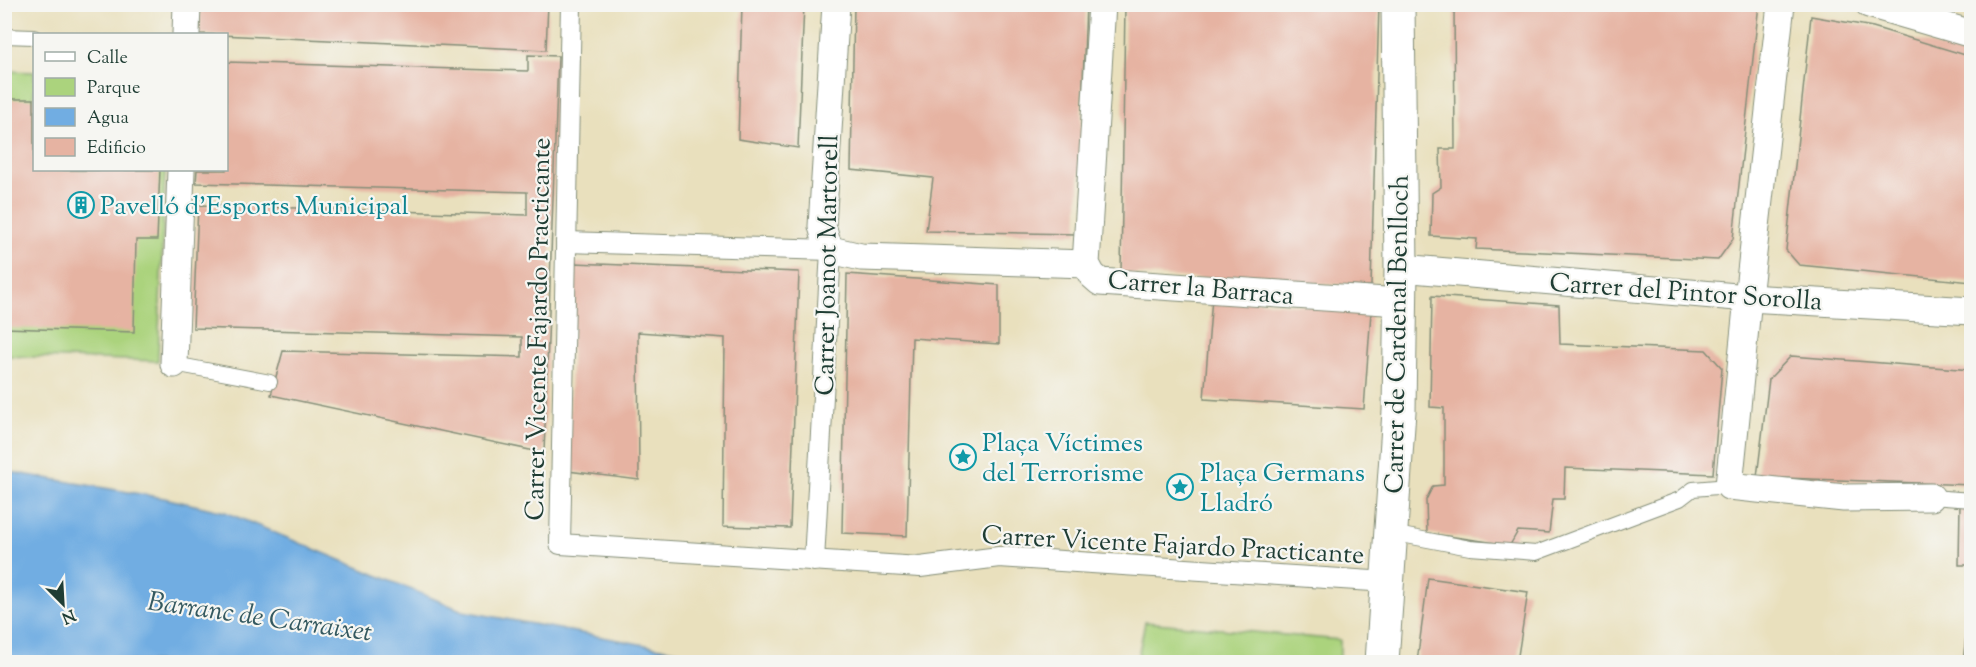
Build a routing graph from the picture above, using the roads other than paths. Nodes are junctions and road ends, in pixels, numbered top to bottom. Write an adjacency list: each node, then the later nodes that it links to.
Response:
1 (187, 4): 8 (street)
2 (571, 4): 13 (street, Carrer Vicente Fajardo Practicante)
3 (836, 4): 14 (street, Carrer Joanot Martorell)
4 (1102, 4): 15 (street)
5 (1398, 4): 16 (main road, Carrer de Cardenal Benlloch)
6 (1781, 4): 17 (street)
7 (1869, 4): 9 (street)
8 (186, 33)
9 (1971, 34)
10 (4, 36): 11 (lane)
11 (33, 37)
12 (181, 171): 20 (street)
13 (566, 242): 14 (street); 26 (street, Carrer Vicente Fajardo Practicante)
14 (831, 250): 15 (street, Carrer la Barraca); 26 (street, Carrer Joanot Martorell)
15 (1086, 264): 18 (street, Carrer la Barraca)
16 (1401, 268): 17 (street, Carrer del Pintor Sorolla); 18 (main road, Carrer de Cardenal Benlloch)
17 (1748, 298): 19 (street, Carrer del Pintor Sorolla); 22 (street)
18 (1400, 302): 25 (main road, Carrer de Cardenal Benlloch)
19 (1971, 311)
20 (174, 364): 21 (lane)
21 (270, 382)
22 (1729, 486): 23 (street); 25 (lane)
23 (1931, 497): 24 (lane)
24 (1971, 500)
25 (1391, 533): 27 (main road, Carrer de Cardenal Benlloch)
26 (814, 561): 27 (street, Carrer Vicente Fajardo Practicante)
27 (1388, 582): 28 (main road, Carrer de Cardenal Benlloch)
28 (1382, 663)

